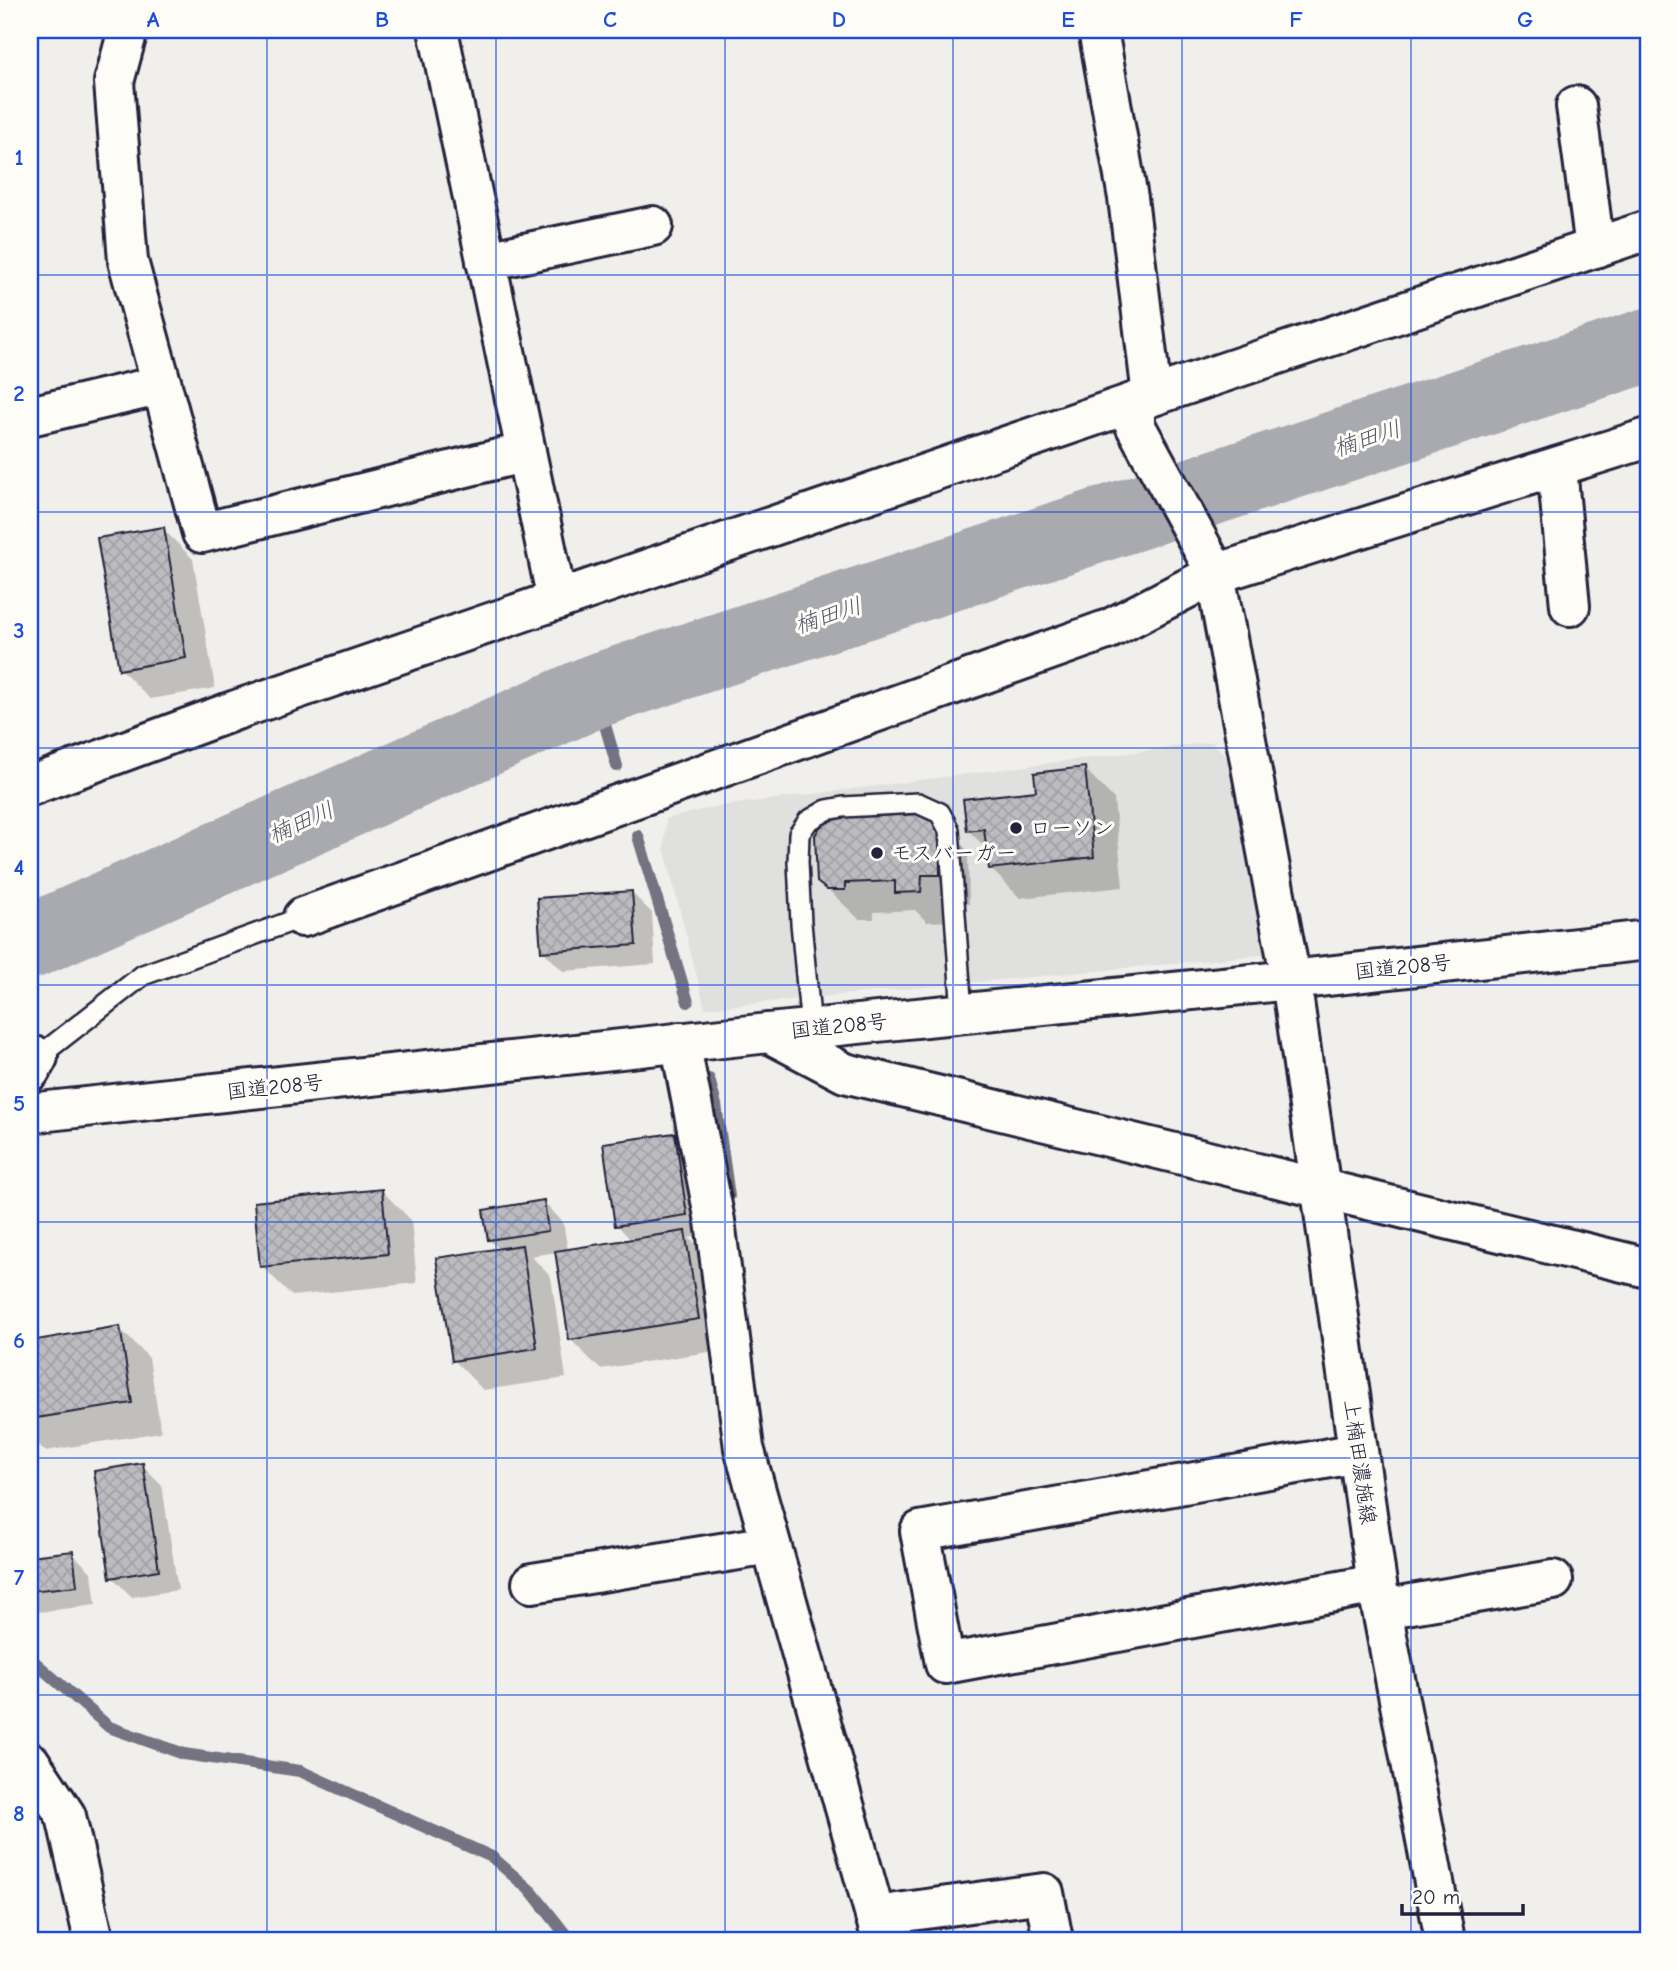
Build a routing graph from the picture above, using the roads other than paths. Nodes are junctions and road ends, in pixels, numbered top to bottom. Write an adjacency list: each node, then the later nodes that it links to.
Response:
1 (128, 30): 9 (main road)
2 (438, 30): 8 (main road)
3 (1098, 30): 10 (main road)
4 (1576, 106): 7 (main road)
5 (653, 226): 8 (main road)
6 (1648, 230): 7 (main road)
7 (1595, 248): 10 (main road)
8 (486, 261): 13 (main road)
9 (162, 385): 11 (main road); 13 (main road)
10 (1141, 408): 15 (main road, 上楠田濃施線); 16 (main road)
11 (30, 416)
12 (1648, 438): 14 (main road)
13 (526, 452): 16 (main road)
14 (1557, 467): 15 (main road); 17 (main road)
15 (1213, 569): 19 (main road); 21 (main road, 上楠田濃施線)
16 (557, 600): 18 (main road)
17 (1570, 606)
18 (30, 786)
19 (303, 917): 26 (lane)
20 (1648, 940): 21 (main road, 国道208号)
21 (1291, 980): 22 (main road, 国道208号); 28 (main road, 上楠田濃施線)
22 (962, 1013): 23 (main road, 国道208号); 23 (lane)
23 (811, 1028): 24 (main road, 国道208号)
24 (769, 1033): 25 (main road, 国道208号); 28 (main road)
25 (680, 1042): 27 (main road, 国道208号); 31 (main road)
26 (34, 1064)
27 (32, 1120)
28 (1322, 1190): 29 (main road); 30 (main road, 上楠田濃施線)
29 (1648, 1268)
30 (1358, 1453): 34 (main road, 上楠田濃施線); 34 (main road)
31 (771, 1545): 33 (main road); 36 (main road)
32 (1553, 1580): 34 (main road)
33 (532, 1583)
34 (1379, 1596): 39 (main road, 上楠田濃施線)
35 (30, 1762): 37 (main road)
36 (887, 1921): 38 (main road)
37 (94, 1940)
38 (1053, 1940)
39 (1445, 1940)

